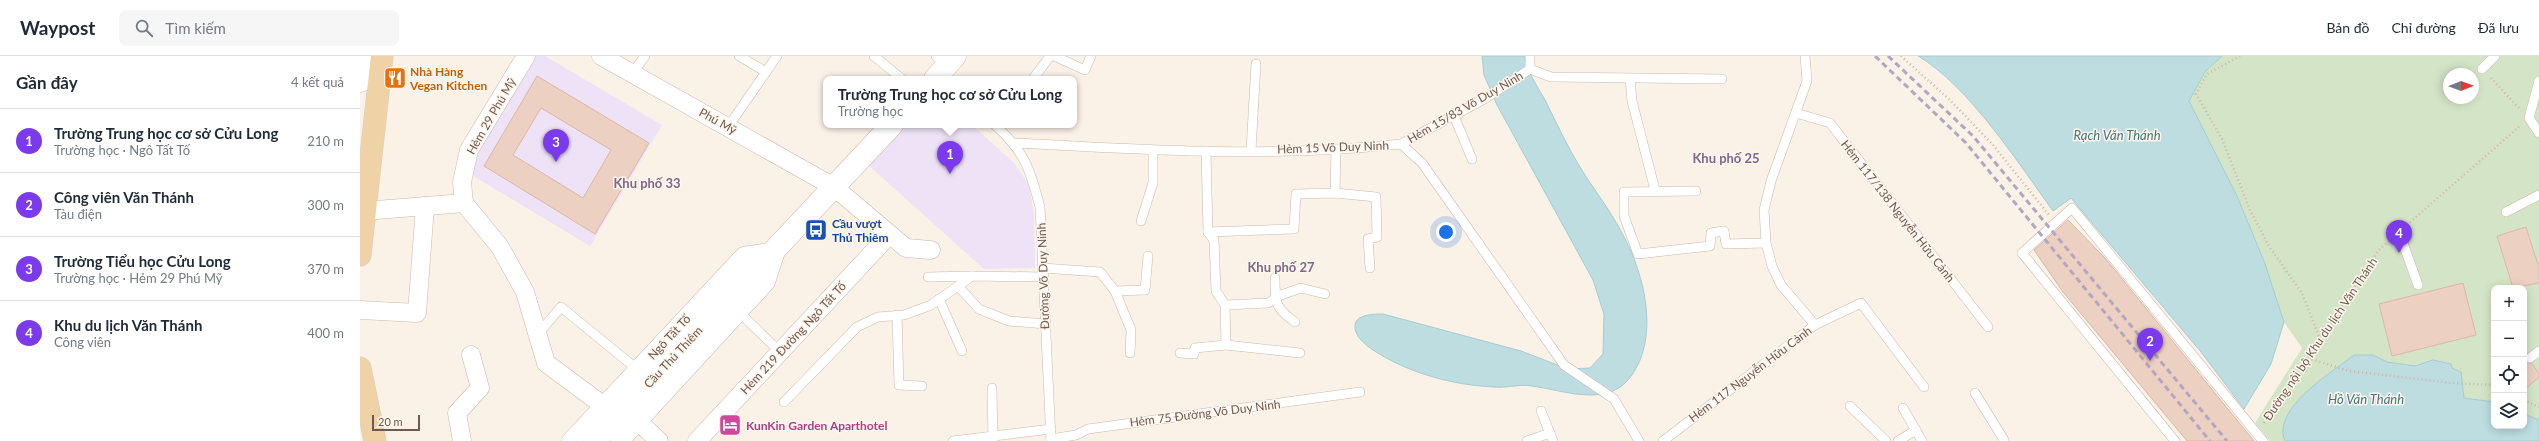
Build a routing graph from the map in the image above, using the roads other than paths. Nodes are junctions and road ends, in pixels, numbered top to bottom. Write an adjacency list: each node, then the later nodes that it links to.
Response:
1 (364, 56): 24 (street)
2 (382, 56): 46 (main road)
3 (526, 56): 44 (street, Hẻm 29 Phú Mỹ)
4 (601, 56): 19 (street, Phú Mỹ)
5 (645, 56): 19 (lane)
6 (739, 56): 18 (lane)
7 (777, 56): 18 (lane)
8 (874, 56): 20 (lane)
9 (1050, 56): 21 (lane)
10 (1054, 56): 11 (lane)
11 (1091, 56)
12 (1530, 56): 16 (lane, Hẻm 15/83 Võ Duy Ninh)
13 (1805, 56): 26 (lane, Hẻm 117 Nguyễn Hữu Cảnh)
14 (2495, 56): 17 (lane)
15 (1256, 64): 36 (lane)
16 (1530, 69): 22 (lane, Hẻm 15/83 Võ Duy Ninh); 27 (lane, Hẻm 15/83 Võ Duy Ninh)
17 (2482, 70)
18 (766, 72): 28 (lane)
19 (632, 74): 28 (street, Phú Mỹ)
20 (898, 76)
21 (1035, 76)
22 (1630, 79): 23 (lane, Hẻm 15/83 Võ Duy Ninh); 40 (lane)
23 (1722, 79)
24 (360, 81)
25 (2539, 81): 31 (lane)
26 (1796, 113): 52 (lane, Hẻm 117 Nguyễn Hữu Cảnh); 75 (lane, Hẻm 117/138 Nguyễn Hữu Cảnh)
27 (1454, 116): 33 (lane, Hẻm 15/83 Võ Duy Ninh); 38 (lane)
28 (728, 127): 39 (street, Phú Mỹ)
29 (889, 128): 39 (street)
30 (998, 128): 32 (lane, Đường Võ Duy Ninh)
31 (2539, 134)
32 (1015, 143): 35 (lane, Hẻm 15 Võ Duy Ninh); 58 (lane, Đường Võ Duy Ninh)
33 (1401, 144): 34 (lane, Hẻm 15 Võ Duy Ninh); 114 (lane, Hẻm 15 Võ Duy Ninh)
34 (1336, 149): 36 (lane, Hẻm 15 Võ Duy Ninh); 42 (lane)
35 (1153, 150): 37 (lane, Hẻm 15 Võ Duy Ninh); 48 (lane)
36 (1251, 150): 37 (lane, Hẻm 15 Võ Duy Ninh)
37 (1206, 151): 49 (lane)
38 (1472, 159)
39 (834, 187): 51 (street, Phú Mỹ); 54 (street)
40 (1655, 190): 41 (lane); 52 (lane)
41 (1696, 191)
42 (1335, 193): 49 (lane); 57 (lane)
43 (2539, 195): 47 (lane)
44 (464, 203): 45 (street); 76 (street)
45 (425, 206): 46 (street); 69 (street)
46 (364, 211): 55 (main road)
47 (2506, 212)
48 (1141, 221)
49 (1208, 232): 68 (lane)
50 (2399, 232): 62 (lane)
51 (889, 235): 53 (street, Phú Mỹ); 79 (street, Hẻm 219 Đường Ngô Tất Tố)
52 (1766, 244): 74 (lane, Hẻm 117 Nguyễn Hữu Cảnh)
53 (931, 250)
54 (776, 251): 70 (street); 87 (street, Ngô Tất Tố); 109 (street, Cầu Thủ Thiêm)
55 (360, 255)
56 (1148, 256): 64 (lane)
57 (1370, 268)
58 (1043, 272): 59 (lane); 64 (lane); 73 (lane, Đường Võ Duy Ninh)
59 (972, 276): 60 (lane); 63 (lane)
60 (928, 277)
61 (1275, 278): 67 (lane)
62 (2418, 285)
63 (958, 286): 66 (lane); 73 (lane)
64 (1115, 291): 81 (lane)
65 (1325, 294): 67 (lane)
66 (939, 299): 71 (lane); 78 (lane)
67 (1275, 300): 68 (lane); 72 (lane)
68 (1225, 305): 77 (lane)
69 (360, 310)
70 (739, 312): 79 (lane); 98 (street)
71 (897, 315): 88 (lane); 93 (lane)
72 (1295, 322)
73 (1045, 324): 99 (lane, Đường Võ Duy Ninh)
74 (1815, 325): 89 (lane); 115 (lane, Hẻm 117 Nguyễn Hữu Cảnh)
75 (1988, 326)
76 (538, 334): 87 (lane); 94 (street)
77 (1226, 345): 82 (lane); 83 (lane)
78 (962, 351)
79 (780, 352): 111 (street, Hẻm 219 Đường Ngô Tất Tố)
80 (2539, 352): 85 (lane)
81 (1130, 353)
82 (1180, 353)
83 (1300, 353)
84 (471, 355): 107 (street)
85 (2530, 358)
86 (360, 368): 106 (main road)
87 (638, 370): 94 (street, Ngô Tất Tố)
88 (922, 386)
89 (1924, 386)
90 (992, 388): 104 (lane)
91 (1360, 392): 105 (lane, Hẻm 75 Đường Võ Duy Ninh)
92 (1975, 393): 119 (lane)
93 (784, 402)
94 (604, 406): 108 (street, Ngô Tất Tố)
95 (1850, 406): 116 (lane)
96 (1903, 408): 100 (lane)
97 (1541, 411): 101 (lane)
98 (639, 422): 103 (street); 110 (street)
99 (1051, 429): 104 (lane); 105 (lane, Đường Võ Duy Ninh)
100 (1916, 430): 117 (lane); 118 (lane)
101 (1551, 437): 113 (lane)
102 (2260, 437): 120 (lane)
103 (625, 439)
104 (993, 439): 112 (lane)
105 (1051, 440)
106 (374, 441)
107 (462, 441)
108 (571, 441)
109 (595, 441)
110 (658, 441)
111 (697, 441)
112 (953, 441)
113 (1527, 441)
114 (1639, 441)
115 (1663, 441)
116 (1886, 441)
117 (1898, 441)
118 (1922, 441)
119 (2003, 441)
120 (2175, 441)

